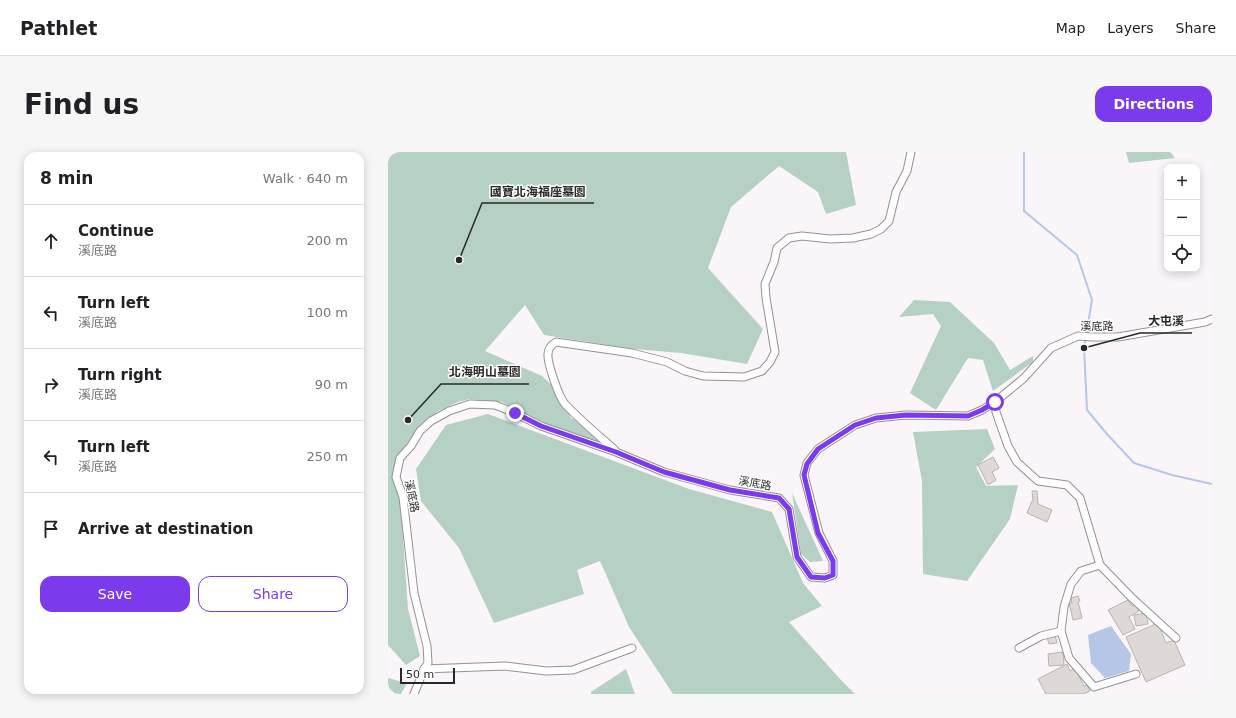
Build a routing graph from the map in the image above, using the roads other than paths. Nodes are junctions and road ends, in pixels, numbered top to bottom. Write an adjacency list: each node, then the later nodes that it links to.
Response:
1 (910, 152): 4 (street)
2 (1212, 319): 3 (street, 溪底路)
3 (995, 402): 4 (street, 溪底路); 5 (street)
4 (616, 452): 10 (street, 溪底路)
5 (1100, 565): 6 (street); 7 (street)
6 (1061, 631): 9 (street); 11 (street)
7 (1176, 638)
8 (632, 648): 10 (street)
9 (1019, 648)
10 (424, 670): 12 (street, 溪底路)
11 (1136, 674)
12 (414, 694)

